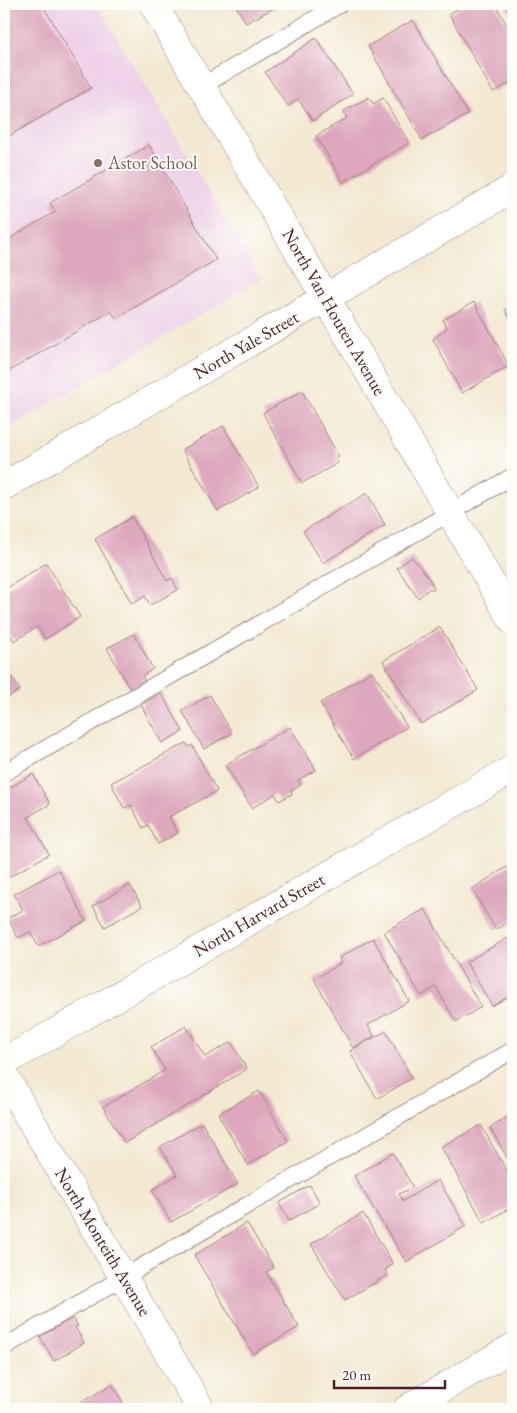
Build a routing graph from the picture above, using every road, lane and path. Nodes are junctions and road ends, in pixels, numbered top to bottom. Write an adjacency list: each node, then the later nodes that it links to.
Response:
1 (153, 4): 3 (street, North Van Houten Avenue)
2 (340, 4): 3 (lane)
3 (202, 86): 5 (street, North Van Houten Avenue)
4 (513, 188): 5 (street, North Yale Street)
5 (326, 298): 7 (street, North Yale Street); 8 (street, North Van Houten Avenue)
6 (513, 476): 8 (lane)
7 (4, 486)
8 (450, 513): 9 (street, North Van Houten Avenue); 11 (lane)
9 (513, 621)
10 (513, 769): 13 (street, North Harvard Street)
11 (4, 772)
12 (513, 1050): 15 (lane)
13 (4, 1062)
14 (4, 1075): 15 (street, North Monteith Avenue)
15 (124, 1278): 17 (lane); 18 (street, North Monteith Avenue)
16 (513, 1346): 19 (street)
17 (4, 1347)
18 (202, 1409)
19 (407, 1409)

